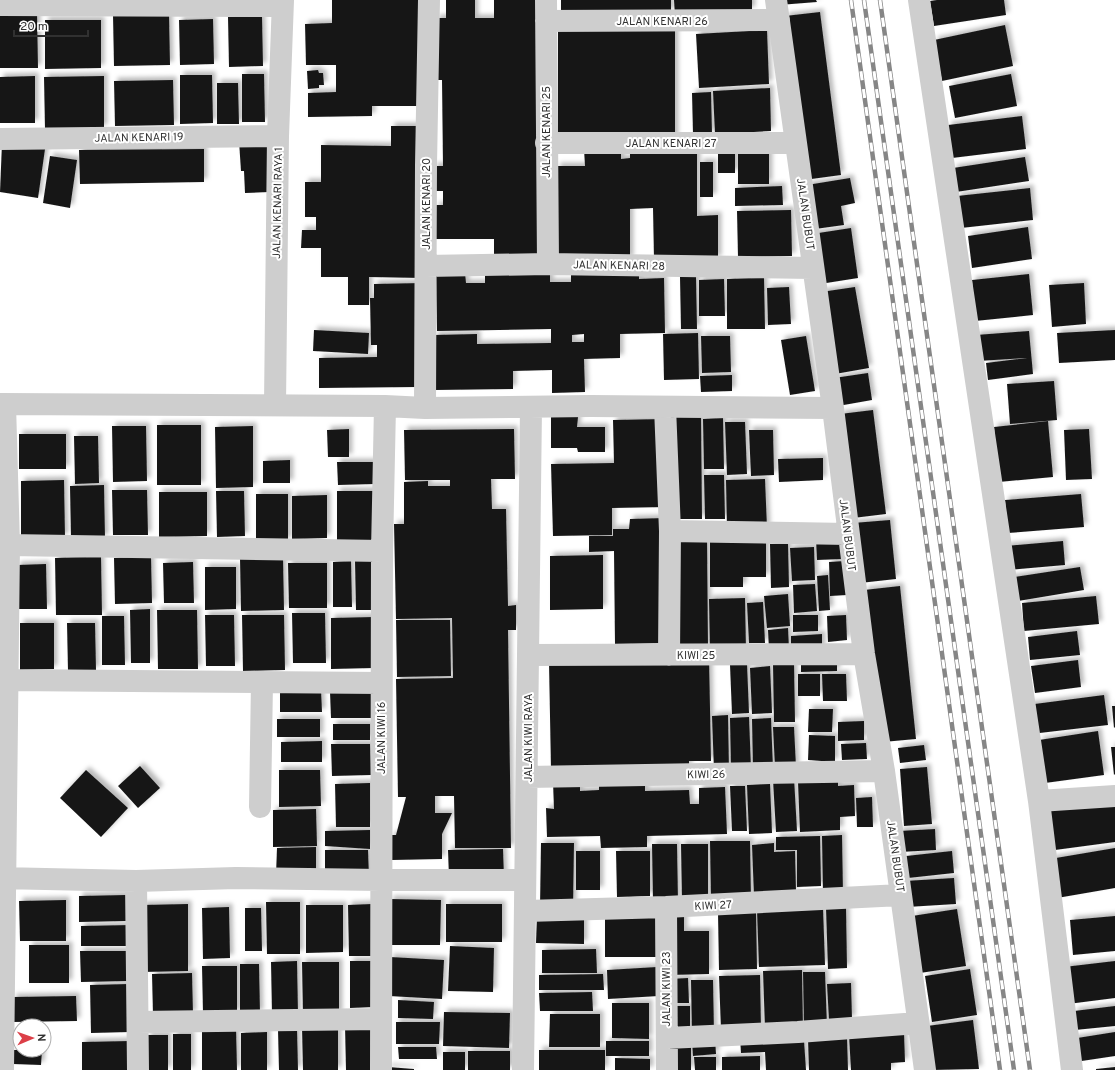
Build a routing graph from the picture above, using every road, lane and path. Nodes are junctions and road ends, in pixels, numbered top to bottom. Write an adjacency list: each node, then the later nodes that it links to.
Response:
1 (429, 0): 12 (street, JALAN KENARI 20)
2 (920, 0): 34 (street)
3 (282, 3): 4 (street); 7 (street, JALAN KENARI RAYA 1)
4 (0, 4)
5 (778, 10): 6 (street, JALAN KENARI 26); 10 (street, JALAN BUBUT)
6 (546, 11): 9 (street, JALAN KENARI 25)
7 (278, 136): 8 (street, JALAN KENARI 19); 15 (street, JALAN KENARI RAYA 1)
8 (0, 139)
9 (546, 143): 10 (street, JALAN KENARI 27); 11 (street, JALAN KENARI 25)
10 (796, 143): 13 (street, JALAN BUBUT)
11 (548, 264): 12 (street, JALAN KENARI 28); 13 (street, JALAN KENARI 28)
12 (426, 266): 19 (street, JALAN KENARI 20)
13 (813, 268): 20 (street, JALAN BUBUT)
14 (2, 404): 15 (street); 23 (street)
15 (275, 405): 16 (street)
16 (385, 406): 19 (street); 24 (street, JALAN KIWI 16)
17 (531, 407): 18 (street); 19 (street); 26 (street, JALAN KIWI RAYA)
18 (666, 407): 20 (street); 21 (street)
19 (425, 408)
20 (833, 408): 22 (street, JALAN BUBUT)
21 (670, 531): 22 (street); 27 (street)
22 (848, 534): 25 (street, JALAN BUBUT)
23 (9, 545): 24 (street); 28 (street)
24 (382, 551): 30 (street, JALAN KIWI 16)
25 (864, 654): 27 (street, KIWI 25); 31 (street, JALAN BUBUT)
26 (528, 655): 27 (street, KIWI 25); 32 (street, JALAN KIWI RAYA)
27 (669, 655)
28 (7, 680): 29 (street); 36 (street)
29 (262, 682): 30 (street); 35 (street)
30 (381, 682): 37 (street, JALAN KIWI 16)
31 (884, 771): 32 (street, KIWI 26); 40 (street, JALAN BUBUT)
32 (527, 777): 38 (street, JALAN KIWI RAYA)
33 (1115, 796): 34 (street)
34 (1039, 801): 54 (street)
35 (260, 806)
36 (2, 878): 39 (street); 43 (street)
37 (381, 880): 38 (street); 39 (street); 44 (street, JALAN KIWI 16)
38 (525, 880): 42 (street, JALAN KIWI RAYA)
39 (136, 881): 45 (street)
40 (901, 895): 41 (street, KIWI 27); 46 (street, JALAN BUBUT)
41 (666, 907): 42 (street, KIWI 27); 47 (street, JALAN KIWI 23)
42 (526, 910): 51 (street, JALAN KIWI RAYA)
43 (2, 1014): 48 (street)
44 (381, 1019): 45 (street); 50 (street, JALAN KIWI 16)
45 (138, 1022): 49 (street)
46 (918, 1023): 47 (street); 53 (street, JALAN BUBUT)
47 (667, 1038): 52 (street, JALAN KIWI 23)
48 (3, 1070)
49 (138, 1070)
50 (381, 1070)
51 (523, 1070)
52 (667, 1070)
53 (925, 1070)
54 (1072, 1070)

